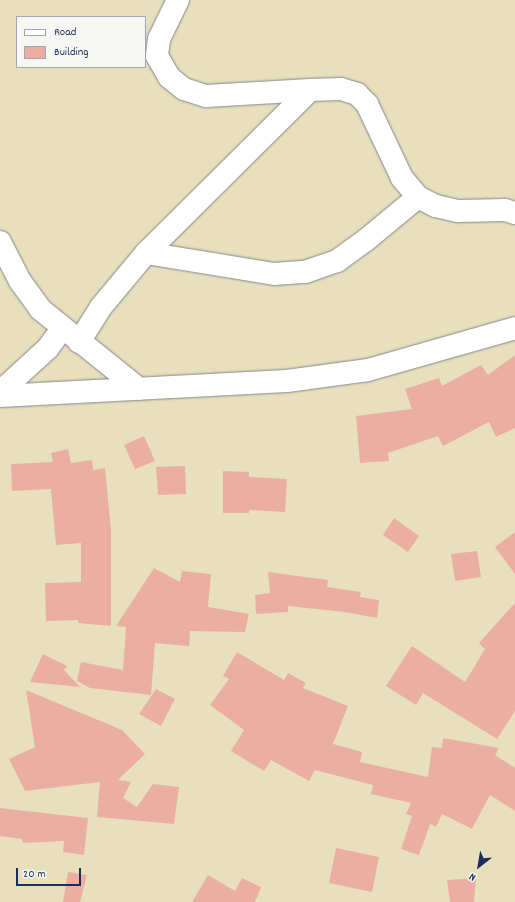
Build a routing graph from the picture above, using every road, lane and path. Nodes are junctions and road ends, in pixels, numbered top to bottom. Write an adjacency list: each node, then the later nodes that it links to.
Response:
1 (178, 0): 2 (street)
2 (310, 90): 3 (street); 6 (street)
3 (418, 197): 4 (street); 6 (street)
4 (515, 213)
5 (0, 242): 8 (street)
6 (146, 253): 9 (street)
7 (515, 328): 10 (street)
8 (62, 329): 9 (street); 11 (street)
9 (79, 342): 10 (street)
10 (139, 389): 12 (street)
11 (0, 392)
12 (0, 396)

